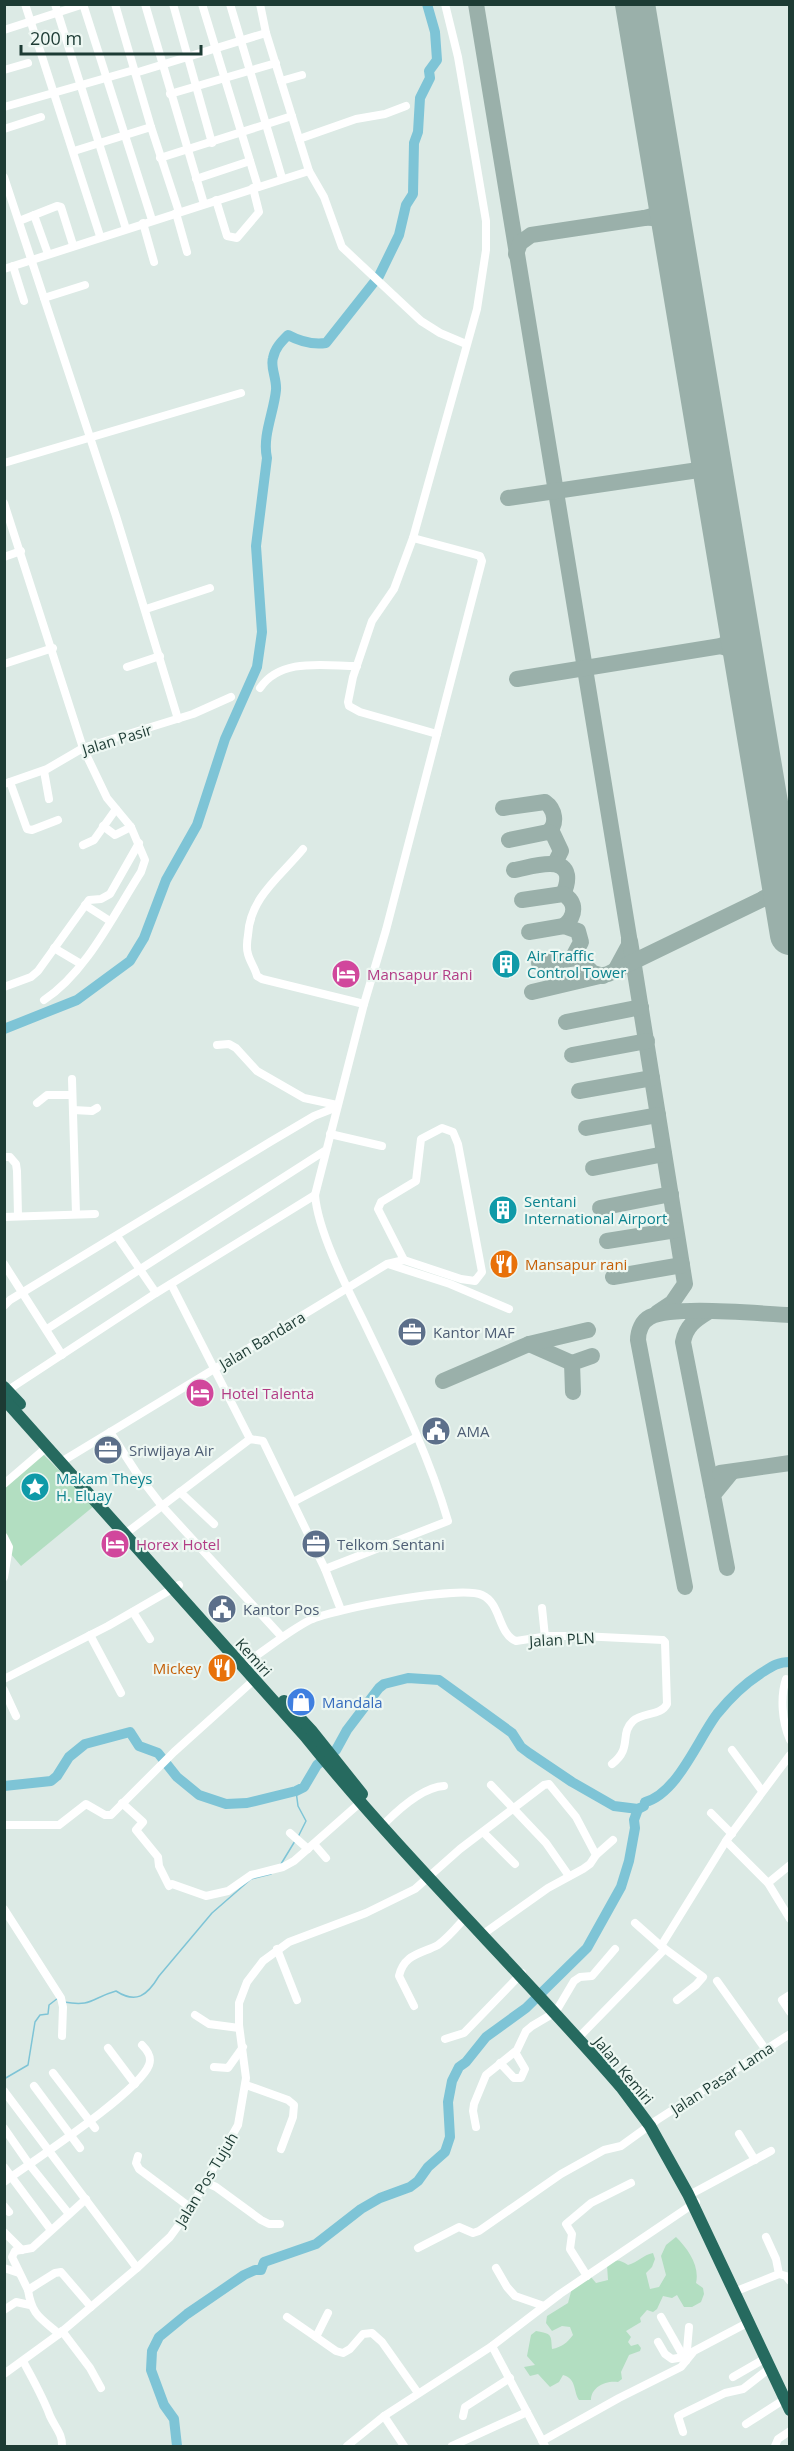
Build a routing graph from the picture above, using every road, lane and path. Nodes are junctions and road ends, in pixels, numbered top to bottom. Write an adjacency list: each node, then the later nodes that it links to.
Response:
1 (25, 4): 11 (street)
2 (115, 4): 22 (street)
3 (145, 4): 19 (street)
4 (172, 4): 16 (street)
5 (202, 4): 15 (street)
6 (230, 4): 14 (street)
7 (260, 4): 13 (street)
8 (445, 4): 70 (street)
9 (83, 5): 10 (street); 25 (street)
10 (57, 9): 11 (street); 27 (street)
11 (31, 21): 12 (street); 29 (street)
12 (4, 30)
13 (266, 33): 14 (street); 18 (street)
14 (240, 41): 15 (street); 21 (street)
15 (215, 48): 16 (street); 24 (street)
16 (188, 56): 19 (street); 28 (street)
17 (28, 63): 20 (street)
18 (276, 63): 21 (street); 26 (street)
19 (161, 64): 22 (street); 30 (street)
20 (4, 70)
21 (248, 70): 24 (street); 35 (street)
22 (135, 71): 25 (street); 36 (street)
23 (302, 75): 26 (street)
24 (224, 77): 28 (street); 38 (street)
25 (107, 78): 27 (street); 39 (street)
26 (281, 81): 33 (street)
27 (81, 86): 29 (street); 41 (street)
28 (196, 86): 30 (street); 42 (street)
29 (55, 92): 32 (street); 43 (street)
30 (170, 94): 44 (street)
31 (406, 106): 40 (street)
32 (4, 107)
33 (292, 116): 35 (street); 40 (street)
34 (41, 117): 37 (street)
35 (266, 124): 38 (street); 49 (street)
36 (151, 127): 39 (street); 45 (street)
37 (4, 129)
38 (240, 133): 42 (street); 46 (street)
39 (125, 135): 41 (street); 56 (street)
40 (299, 139): 47 (street)
41 (99, 143): 43 (street); 59 (street)
42 (212, 143): 44 (street)
43 (74, 151): 60 (street)
44 (187, 151): 45 (street); 50 (street)
45 (160, 158): 54 (street)
46 (250, 161): 50 (street); 51 (street)
47 (309, 171): 49 (street); 70 (street)
48 (4, 177): 57 (street)
49 (282, 178): 51 (street)
50 (196, 179): 53 (street)
51 (256, 187): 52 (street); 52 (street)
52 (216, 200): 53 (street)
53 (204, 204): 54 (street)
54 (177, 213): 56 (street); 62 (street)
55 (34, 215): 57 (street); 61 (street); 63 (street)
56 (152, 220): 58 (street)
57 (19, 221): 64 (street)
58 (143, 223): 59 (street); 65 (street)
59 (126, 229): 60 (street)
60 (100, 236): 61 (street)
61 (74, 245): 63 (street)
62 (187, 252)
63 (48, 254): 64 (street)
64 (32, 260): 66 (street); 68 (street)
65 (154, 262)
66 (9, 267): 69 (street)
67 (85, 285): 68 (street)
68 (44, 298): 72 (street)
69 (24, 301)
70 (466, 344): 76 (street)
71 (241, 393): 72 (street)
72 (90, 438): 73 (street); 80 (street)
73 (4, 463)
74 (4, 503): 75 (street)
75 (8, 521): 77 (street)
76 (413, 538): 84 (street); 89 (street)
77 (21, 551): 78 (street); 81 (street)
78 (4, 557)
79 (210, 588): 80 (street)
80 (146, 609): 82 (street)
81 (52, 648): 83 (street); 90 (street)
82 (160, 656): 85 (street); 88 (street)
83 (4, 664)
84 (357, 666): 86 (street); 89 (street)
85 (127, 667)
86 (260, 688)
87 (231, 697): 88 (street, Jalan Pasir)
88 (178, 719): 90 (street, Jalan Pasir)
89 (437, 734): 107 (street)
90 (83, 748): 91 (street, Jalan Pasir); 94 (street)
91 (44, 771): 92 (street, Jalan Pasir); 93 (street)
92 (7, 783): 95 (street)
93 (49, 799)
94 (116, 809): 96 (street); 97 (street)
95 (57, 820)
96 (103, 826): 97 (street); 99 (street)
97 (131, 827): 98 (street)
98 (139, 843): 101 (street); 102 (street)
99 (83, 845)
100 (303, 849): 107 (street)
101 (86, 904): 102 (street); 103 (street)
102 (110, 921): 104 (street)
103 (54, 948): 104 (street); 105 (street)
104 (81, 964): 106 (street)
105 (4, 987)
106 (44, 1000)
107 (364, 1004): 112 (street)
108 (218, 1045): 112 (street)
109 (72, 1079): 110 (street)
110 (72, 1095): 111 (street); 114 (street)
111 (37, 1104)
112 (337, 1106): 115 (street); 124 (street)
113 (97, 1108): 114 (street)
114 (73, 1110): 120 (street)
115 (330, 1134): 116 (street); 117 (street)
116 (382, 1146)
117 (326, 1150): 119 (street); 128 (street)
118 (4, 1157): 122 (street)
119 (315, 1195): 129 (street); 130 (street)
120 (76, 1214): 121 (street); 122 (street)
121 (96, 1214)
122 (18, 1216): 123 (street)
123 (4, 1217)
124 (117, 1236): 128 (street); 131 (street)
125 (404, 1260): 125 (street); 127 (street, Jalan Bandara)
126 (4, 1264): 131 (street)
127 (387, 1264): 130 (street, Jalan Bandara); 134 (street)
128 (141, 1269): 132 (street); 135 (street)
129 (171, 1284): 132 (street); 137 (street)
130 (347, 1287): 137 (street, Jalan Bandara); 140 (street)
131 (23, 1293): 133 (street); 135 (street)
132 (156, 1293): 136 (street)
133 (4, 1306)
134 (509, 1309)
135 (47, 1329): 136 (street)
136 (62, 1355): 138 (street)
137 (215, 1369): 139 (street, Jalan Bandara); 141 (street)
138 (5, 1392): 142 (highway, Kemiri); 143 (highway, Kemiri)
139 (110, 1432): 143 (street, Jalan Bandara); 147 (street)
140 (417, 1437): 146 (street); 152 (street)
141 (250, 1439): 145 (street); 146 (street)
142 (47, 1447): 143 (highway, Kemiri); 144 (street)
143 (64, 1460): 149 (highway, Kemiri)
144 (4, 1484)
145 (180, 1492): 147 (street); 148 (street)
146 (293, 1502): 152 (street)
147 (162, 1506): 149 (street); 159 (street)
148 (214, 1524)
149 (128, 1532): 154 (highway, Kemiri)
150 (4, 1537): 151 (street)
151 (7, 1549): 153 (street)
152 (325, 1569): 156 (street)
153 (4, 1577)
154 (176, 1587): 157 (street); 162 (highway, Kemiri)
155 (542, 1608): 160 (street)
156 (341, 1610): 159 (street, Jalan PLN); 160 (street, Jalan PLN)
157 (133, 1612): 158 (street); 161 (street)
158 (90, 1635): 163 (street); 167 (street)
159 (281, 1636): 162 (street, Jalan PLN)
160 (544, 1637): 173 (street, Jalan PLN)
161 (150, 1639)
162 (244, 1664): 165 (highway, Kemiri); 169 (highway, Kemiri)
163 (4, 1679)
164 (786, 1679): 170 (street)
165 (254, 1680): 169 (highway, Kemiri); 179 (street)
166 (4, 1690): 168 (street)
167 (121, 1693)
168 (16, 1716)
169 (308, 1733): 174 (highway, Kemiri)
170 (789, 1740)
171 (732, 1750): 177 (street)
172 (789, 1755): 177 (street)
173 (612, 1764)
174 (346, 1779): 178 (highway, Jalan Kemiri)
175 (490, 1785): 180 (street)
176 (444, 1786): 182 (street)
177 (762, 1791): 186 (street)
178 (362, 1800): 182 (highway, Jalan Kemiri); 188 (street); 194 (highway, Jalan Kemiri)
179 (122, 1803): 183 (street); 196 (street)
180 (514, 1809): 184 (street, Jalan Pos Tujuh); 189 (street, Jalan Pos Tujuh); 193 (street)
181 (711, 1813): 186 (street)
182 (385, 1823): 194 (highway, Jalan Kemiri)
183 (4, 1825)
184 (483, 1832): 191 (street); 194 (street, Jalan Pos Tujuh)
185 (295, 1836): 188 (street)
186 (729, 1837): 195 (street); 203 (street)
187 (613, 1840): 189 (street)
188 (311, 1846): 190 (street); 196 (street)
189 (596, 1855): 193 (street)
190 (326, 1858)
191 (515, 1864)
192 (789, 1865): 195 (street)
193 (569, 1876): 202 (street)
194 (431, 1877): 199 (highway, Jalan Kemiri); 202 (highway, Jalan Kemiri); 204 (street, Jalan Pos Tujuh)
195 (768, 1883): 200 (street)
196 (228, 1891): 197 (street)
197 (208, 1903)
198 (4, 1909): 217 (street)
199 (465, 1918): 206 (highway, Jalan Kemiri); 211 (street)
200 (789, 1919)
201 (635, 1923): 203 (street)
202 (486, 1932): 206 (highway, Jalan Kemiri)
203 (663, 1948): 210 (street); 216 (street)
204 (277, 1949): 209 (street); 215 (street, Jalan Pos Tujuh)
205 (615, 1949): 212 (street)
206 (525, 1978): 212 (highway, Jalan Kemiri); 219 (street)
207 (717, 1981): 223 (street)
208 (789, 1995): 213 (street)
209 (297, 2000)
210 (677, 2000)
211 (414, 2006)
212 (554, 2009): 216 (highway, Jalan Kemiri); 224 (street); 233 (highway, Jalan Kemiri)
213 (789, 2012)
214 (195, 2014): 215 (street)
215 (239, 2028): 221 (street, Jalan Pos Tujuh)
216 (582, 2034): 233 (highway, Jalan Kemiri)
217 (62, 2036)
218 (789, 2036): 223 (street, Jalan Pasar Lama)
219 (445, 2039)
220 (142, 2045): 228 (street)
221 (243, 2047): 226 (street); 229 (street, Jalan Pos Tujuh)
222 (108, 2048): 228 (street)
223 (766, 2050): 233 (street, Jalan Pasar Lama)
224 (515, 2052): 225 (street); 225 (street)
225 (500, 2063): 234 (street)
226 (214, 2067)
227 (53, 2073): 232 (street)
228 (135, 2084): 232 (street)
229 (246, 2085): 240 (street); 249 (street, Jalan Pos Tujuh)
230 (34, 2086): 237 (street)
231 (4, 2091): 241 (street)
232 (89, 2120): 236 (street); 237 (street)
233 (652, 2124): 252 (highway, Jalan Kemiri); 259 (street, Jalan Pasar Lama)
234 (476, 2127)
235 (4, 2128): 245 (street)
236 (95, 2128)
237 (70, 2134): 239 (street); 241 (street)
238 (739, 2134): 244 (street)
239 (80, 2148)
240 (280, 2149)
241 (49, 2150): 245 (street); 251 (street)
242 (771, 2151): 244 (street)
243 (138, 2156): 253 (street)
244 (755, 2160): 252 (street)
245 (29, 2164): 247 (street); 254 (street)
246 (4, 2167): 247 (street)
247 (12, 2177): 248 (street); 256 (street)
248 (4, 2182)
249 (205, 2182): 253 (street, Jalan Pos Tujuh); 255 (street)
250 (631, 2183): 266 (street)
251 (86, 2199): 254 (street); 262 (street)
252 (694, 2200): 266 (street); 269 (highway, Jalan Kemiri); 277 (highway, Jalan Kemiri)
253 (190, 2208): 262 (street, Jalan Pos Tujuh)
254 (69, 2214): 256 (street)
255 (280, 2224)
256 (51, 2230): 260 (street)
257 (4, 2232): 260 (street)
258 (766, 2237): 265 (street)
259 (418, 2248)
260 (22, 2250): 264 (street)
261 (4, 2268): 264 (street)
262 (137, 2268): 272 (street, Jalan Pos Tujuh)
263 (496, 2268): 271 (street)
264 (19, 2273): 268 (street)
265 (779, 2274): 267 (street); 269 (street)
266 (587, 2276): 271 (street)
267 (789, 2282)
268 (28, 2290): 270 (street); 272 (street)
269 (739, 2290): 285 (highway, Jalan Kemiri)
270 (30, 2305): 273 (street); 279 (street)
271 (544, 2306): 282 (street)
272 (91, 2307): 279 (street, Jalan Pos Tujuh)
273 (4, 2310)
274 (328, 2313): 280 (street)
275 (287, 2317): 280 (street)
276 (661, 2317): 283 (street)
277 (749, 2322): 283 (street); 285 (highway, Jalan Kemiri)
278 (689, 2327): 283 (street)
279 (60, 2332): 284 (street, Jalan Pos Tujuh); 289 (street)
280 (316, 2337): 290 (street)
281 (658, 2342): 283 (street)
282 (492, 2346): 288 (street); 290 (street)
283 (687, 2358): 298 (street)
284 (23, 2361): 286 (street, Jalan Pos Tujuh); 299 (street)
285 (772, 2367): 287 (street); 291 (highway, Jalan Kemiri); 296 (street)
286 (4, 2374)
287 (733, 2377)
288 (510, 2378): 292 (street); 294 (street)
289 (100, 2388)
290 (418, 2393): 293 (street)
291 (788, 2402): 295 (street)
292 (527, 2412): 298 (street); 302 (street)
293 (384, 2416): 300 (street); 301 (street)
294 (463, 2416)
295 (746, 2424)
296 (683, 2432)
297 (789, 2432): 303 (street)
298 (543, 2444)
299 (62, 2446)
300 (346, 2446)
301 (404, 2446)
302 (452, 2446)
303 (775, 2446)

